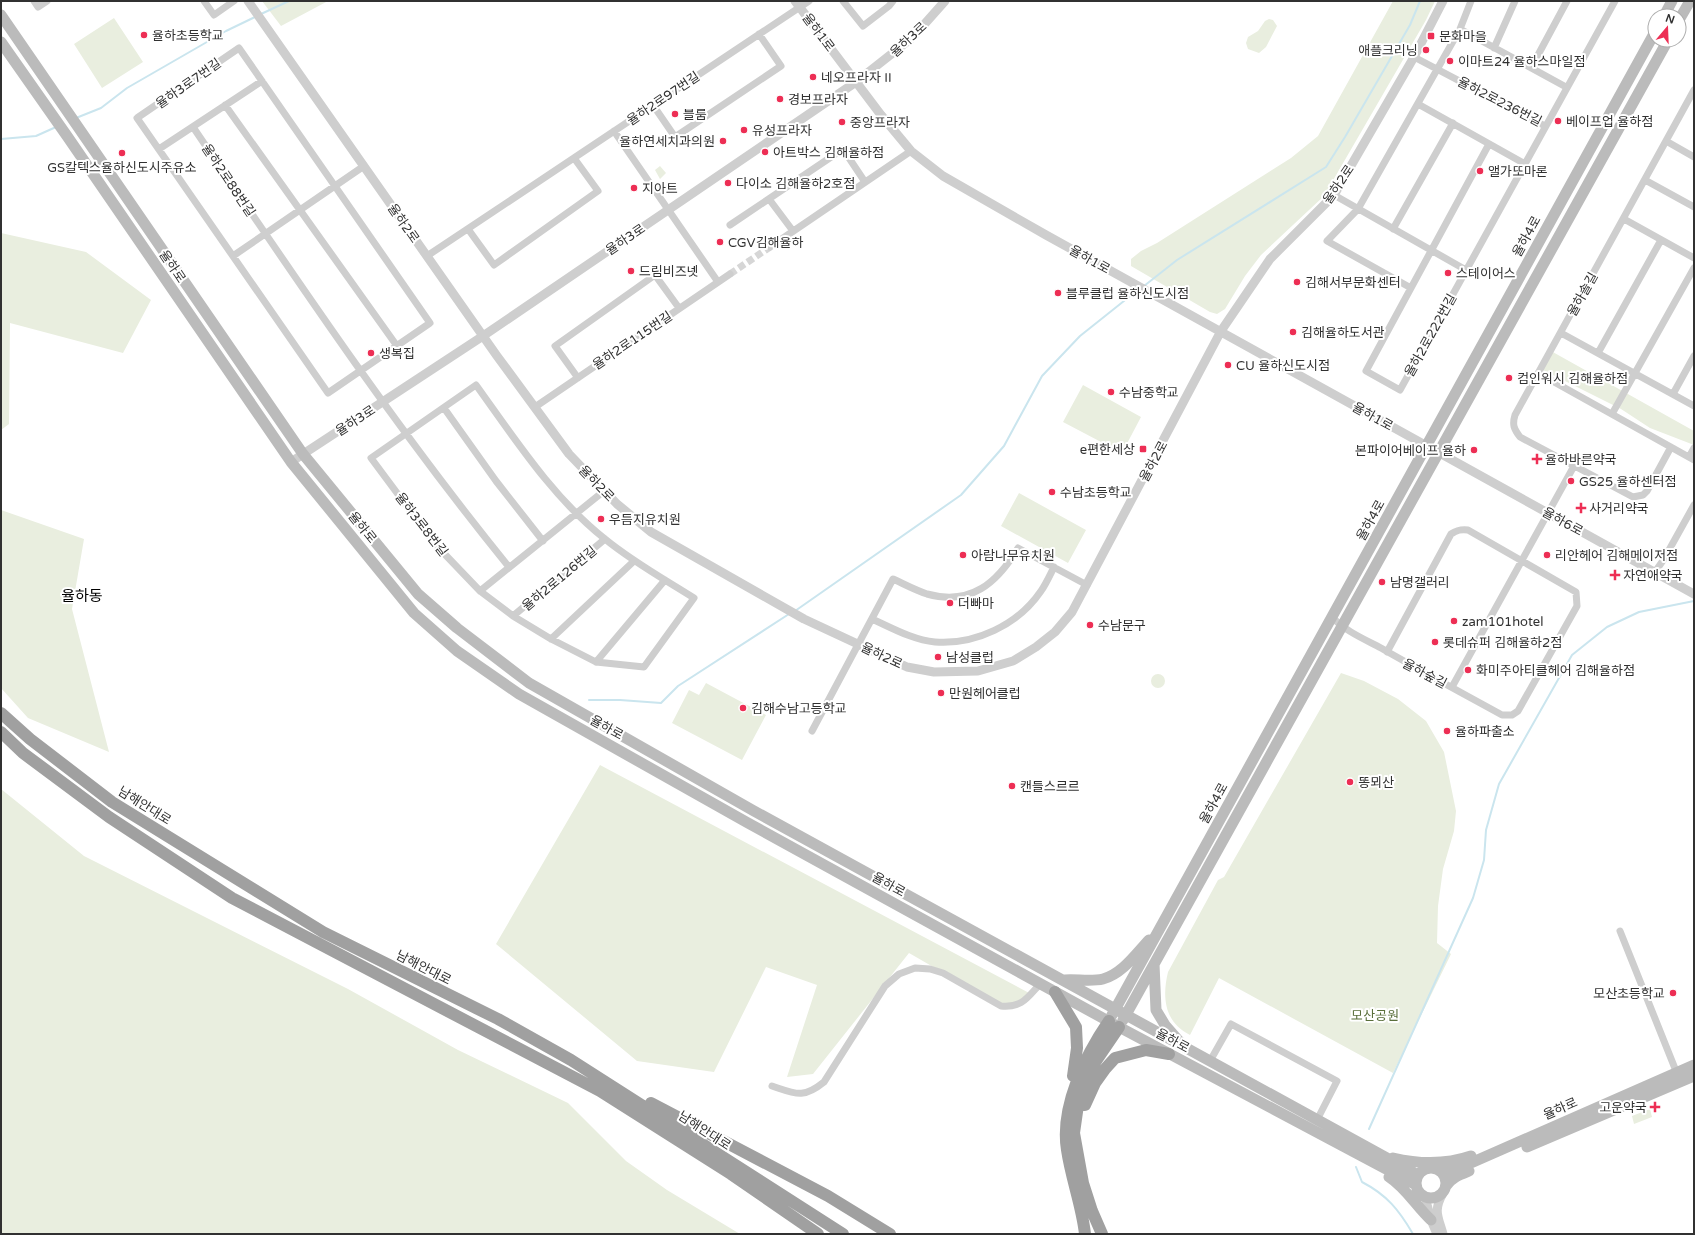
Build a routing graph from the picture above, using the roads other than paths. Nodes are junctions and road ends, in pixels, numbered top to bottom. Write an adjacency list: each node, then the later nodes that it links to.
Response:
1 (34, 1): 2 (street)
2 (47, 1)
3 (204, 1): 4 (street)
4 (234, 1)
5 (809, 1): 15 (street, 율하2로97번길)
6 (843, 1): 7 (street)
7 (893, 1)
8 (945, 1): 27 (street, 율하3로)
9 (1443, 1): 23 (street, 율하2로)
10 (1471, 1): 17 (street)
11 (1515, 1): 21 (street)
12 (1567, 1): 24 (street)
13 (1615, 1): 28 (street, 율하2로236번길)
14 (250, 3): 44 (street, 율하2로)
15 (798, 4): 18 (street, 율하2로97번길); 27 (street, 율하1로)
16 (1, 15): 93 (main road, 율하로)
17 (1460, 29): 21 (street); 25 (street)
18 (759, 34): 32 (street, 율하2로97번길); 32 (street)
19 (1, 42): 95 (main road, 율하로)
20 (1647, 46): 89 (main road, 율하4로)
21 (1494, 48): 24 (street)
22 (1664, 48): 92 (main road, 율하4로)
23 (1414, 57): 25 (street, 율하2로236번길); 48 (street, 율하2로)
24 (1531, 68): 28 (street)
25 (1438, 69): 30 (street); 34 (street, 율하2로236번길)
26 (262, 81): 31 (street); 39 (street, 율하3로7번길); 47 (street, 율하3로7번길)
27 (856, 82): 40 (street, 율하1로); 53 (street, 율하3로)
28 (1566, 87): 34 (street, 율하2로236번길)
29 (1694, 90): 37 (street, 율하솔길)
30 (1418, 104): 33 (street); 51 (street)
31 (225, 105): 35 (street); 52 (street)
32 (653, 105): 36 (street, 율하2로97번길)
33 (1453, 123): 38 (street); 57 (street)
34 (1546, 126): 43 (street, 율하2로222번길)
35 (192, 127): 39 (street); 59 (street, 율하2로88번길)
36 (614, 131): 42 (street, 율하2로97번길); 53 (street)
37 (1666, 141): 41 (street); 45 (street, 율하솔길)
38 (1489, 144): 43 (street); 62 (street, 율하2로222번길)
39 (159, 149): 63 (street, 율하3로7번길)
40 (911, 151): 46 (street); 72 (street, 율하1로)
41 (1694, 156)
42 (574, 158): 56 (street, 율하2로97번길); 56 (street)
43 (1525, 164): 67 (street, 율하2로222번길)
44 (364, 166): 47 (street); 64 (street, 율하2로)
45 (1645, 180): 50 (street); 54 (street, 율하솔길)
46 (865, 182): 49 (street); 58 (street)
47 (335, 186): 52 (street); 75 (street, 율하3로7번길)
48 (1334, 195): 51 (street); 72 (street, 율하2로)
49 (769, 199): 55 (street); 58 (street)
50 (1694, 207)
51 (1358, 209): 57 (street); 70 (street)
52 (299, 210): 59 (street); 75 (street)
53 (668, 210): 69 (street); 74 (street, 율하3로)
54 (1624, 219): 60 (street); 73 (street, 율하솔길)
55 (730, 225)
56 (468, 229): 64 (street, 율하2로97번길)
57 (1393, 229): 62 (street)
58 (793, 231): 61 (street)
59 (265, 233): 63 (street); 78 (street)
60 (1661, 240): 65 (street); 76 (street)
61 (770, 247)
62 (1431, 250): 67 (street); 70 (street, 율하2로222번길)
63 (233, 256): 78 (street, 율하3로7번길)
64 (427, 256): 74 (street, 율하2로)
65 (1694, 258)
66 (1694, 268): 80 (street)
67 (1466, 270): 70 (street, 율하2로222번길)
68 (730, 274): 69 (street, 율하2로115번길)
69 (718, 282): 71 (street, 율하2로115번길)
70 (1410, 288)
71 (679, 308): 81 (street, 율하2로115번길); 81 (street)
72 (1221, 331): 89 (street, 율하1로); 109 (street, 율하2로)
73 (1561, 333): 76 (street); 79 (street, 율하솔길)
74 (483, 336): 83 (street, 율하3로); 85 (street, 율하2로)
75 (397, 346): 78 (street, 율하3로7번길)
76 (1598, 353): 80 (street)
77 (1694, 356): 82 (street)
78 (361, 370): 83 (street)
79 (1538, 373): 87 (street); 96 (street, 율하솔길)
80 (1635, 373): 82 (street); 87 (street)
81 (578, 378): 85 (street, 율하2로115번길)
82 (1673, 394): 84 (street)
83 (383, 401): 88 (street); 93 (street, 율하3로)
84 (1694, 406)
85 (535, 407): 97 (street, 율하2로)
86 (444, 408): 88 (street, 율하3로8번길); 100 (street, 율하3로8번길); 102 (street)
87 (1612, 414): 90 (street)
88 (406, 433): 106 (street); 110 (street, 율하3로8번길)
89 (1427, 445): 92 (street, 율하1로); 113 (main road, 율하4로)
90 (1671, 447): 94 (street); 96 (street, 율하솔길)
91 (1694, 448): 94 (street)
92 (1439, 452): 99 (street, 율하6로); 115 (main road, 율하4로)
93 (303, 454): 95 (street, 율하3로); 127 (main road, 율하로)
94 (1691, 458)
95 (291, 462): 128 (main road, 율하로)
96 (1574, 466): 99 (street, 율하숲길)
97 (604, 491): 100 (street); 117 (street, 율하2로)
98 (1694, 505): 107 (street)
99 (1547, 512): 103 (street, 율하숲길); 107 (street, 율하6로)
100 (577, 514): 101 (street, 율하2로126번길); 102 (street)
101 (605, 539): 104 (street, 율하2로126번길); 112 (street, 율하2로126번길)
102 (543, 541): 106 (street)
103 (1521, 560): 118 (street); 120 (street, 율하숲길); 120 (street)
104 (634, 561): 108 (street, 율하2로126번길); 116 (street)
105 (1054, 567): 109 (street); 114 (street); 114 (street)
106 (509, 568): 110 (street)
107 (1655, 572): 111 (street, 율하6로)
108 (665, 580): 119 (street); 119 (street, 율하2로126번길)
109 (1087, 585): 117 (street, 율하2로)
110 (480, 591): 112 (street, 율하2로126번길)
111 (1690, 592)
112 (513, 616): 116 (street, 율하2로126번길)
113 (1332, 618): 115 (street, 율하숲길); 124 (main road, 율하4로)
114 (872, 619): 117 (street)
115 (1341, 627): 118 (street, 율하숲길); 126 (main road, 율하4로)
116 (551, 639): 119 (street, 율하2로126번길)
117 (858, 644): 122 (street)
118 (1387, 652): 120 (street, 율하숲길)
119 (596, 662)
120 (1452, 687)
121 (1, 713): 135 (highway, 남해안대로)
122 (812, 731)
123 (1, 732): 153 (highway, 남해안대로)
124 (1161, 926): 127 (main road); 130 (main road, 율하4로)
125 (1620, 931): 139 (street)
126 (1154, 964): 131 (main road, 율하4로); 133 (main road)
127 (1063, 980): 130 (main road, 율하로)
128 (1040, 984): 129 (main road, 율하로); 140 (street)
129 (1054, 992): 132 (main road, 율하로); 142 (highway)
130 (1116, 1009): 131 (main road, 율하로); 132 (main road, 율하4로)
131 (1126, 1014): 132 (main road, 율하4로); 133 (main road, 율하로)
132 (1114, 1024): 134 (main road, 율하로); 142 (highway); 143 (highway)
133 (1184, 1046): 136 (main road, 율하로)
134 (1169, 1054): 143 (highway); 145 (main road, 율하로)
135 (571, 1060): 154 (highway, 남해안대로); 155 (highway)
136 (1210, 1061): 141 (main road, 율하로); 141 (street)
137 (1694, 1065): 139 (main road, 율하로)
138 (1694, 1076): 139 (main road, 율하로)
139 (1678, 1077): 144 (main road, 율하로); 149 (main road, 율하로)
140 (772, 1086)
141 (1317, 1120): 146 (main road, 율하로)
142 (1066, 1123): 150 (highway)
143 (1074, 1132): 158 (highway)
144 (1517, 1143): 146 (main road); 147 (main road, 율하로)
145 (1342, 1145): 148 (main road, 율하로); 152 (main road)
146 (1372, 1150): 148 (main road, 율하로)
147 (1436, 1169): 148 (main road); 149 (main road)
148 (1417, 1180): 151 (main road)
149 (1444, 1190): 151 (main road); 160 (street)
150 (1077, 1197): 156 (highway); 157 (highway)
151 (1425, 1197): 152 (street)
152 (1431, 1220): 159 (street)
153 (818, 1234)
154 (843, 1234)
155 (890, 1234)
156 (1085, 1234)
157 (1093, 1234)
158 (1102, 1234)
159 (1437, 1234)
160 (1444, 1234)

